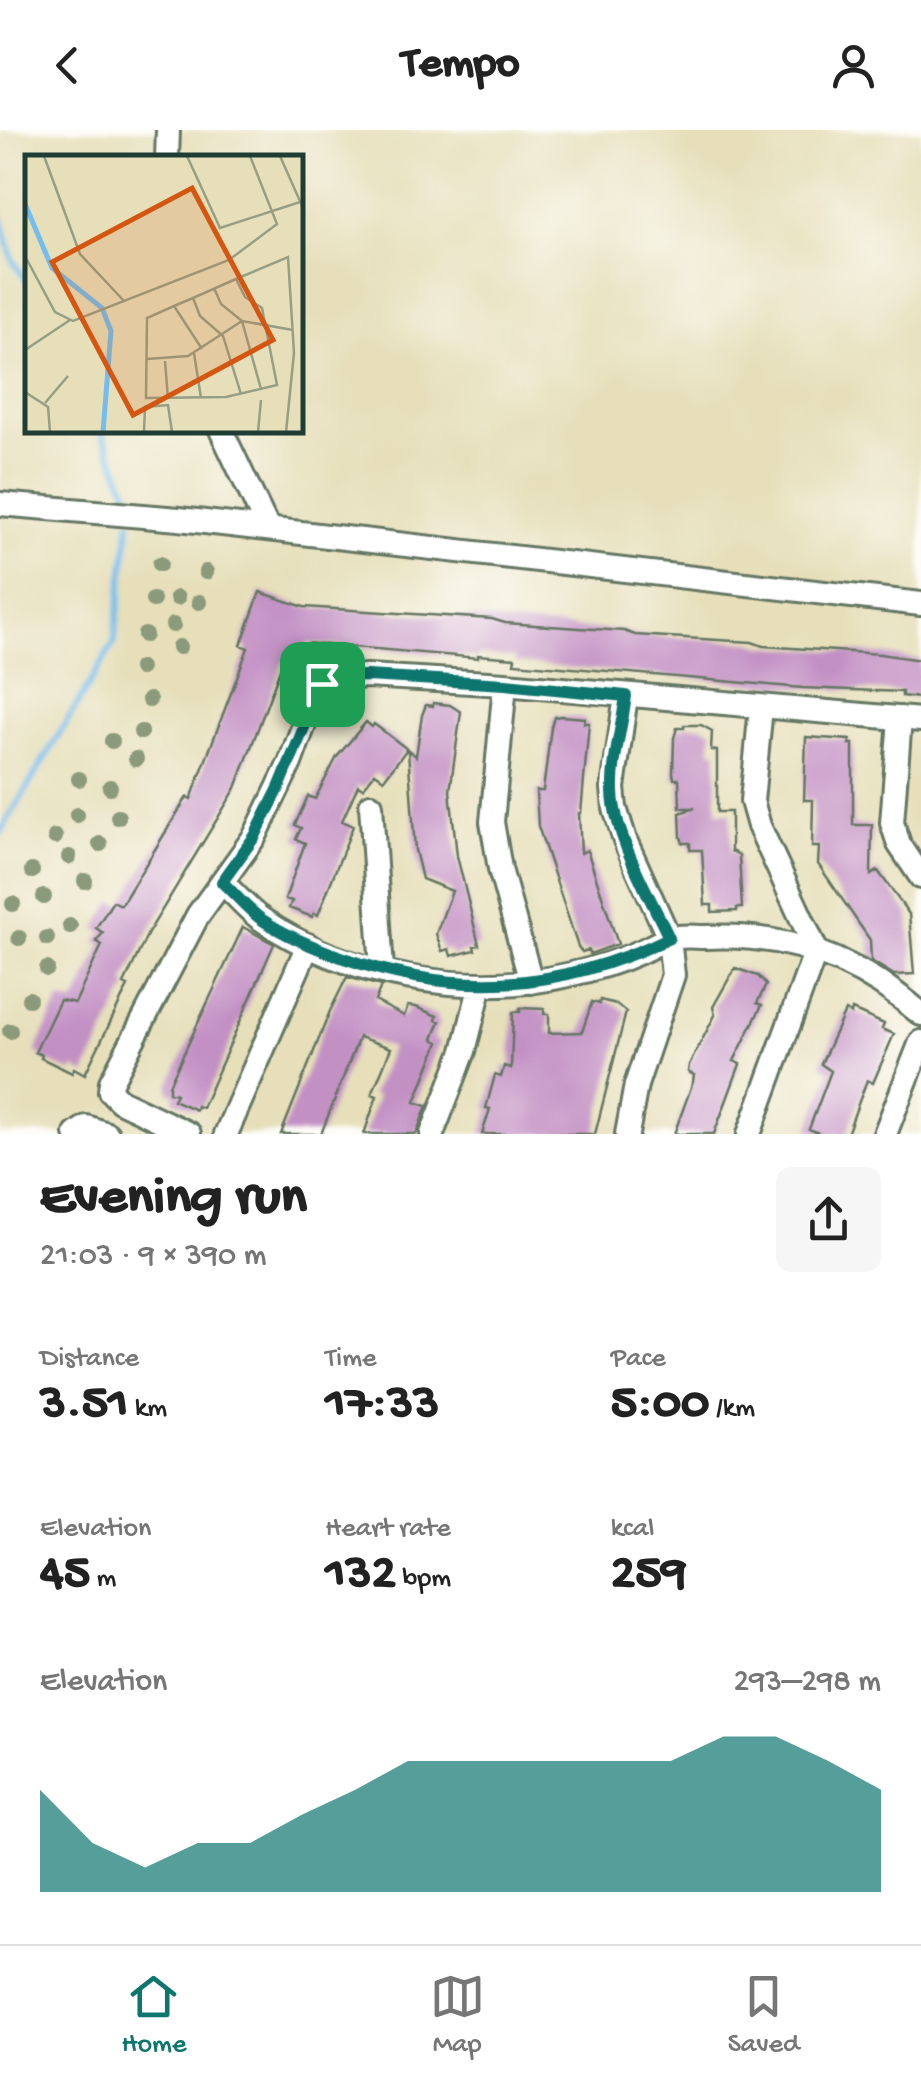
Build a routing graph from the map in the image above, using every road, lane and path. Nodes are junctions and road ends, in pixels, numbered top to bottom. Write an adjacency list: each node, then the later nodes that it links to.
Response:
1 (168, 130): 2 (street)
2 (167, 155)
3 (223, 432): 5 (street)
4 (0, 504): 5 (street)
5 (268, 529): 6 (street)
6 (921, 604)
7 (505, 684): 8 (street); 13 (street); 18 (street)
8 (626, 696): 9 (street); 14 (street)
9 (761, 706): 10 (street); 16 (street)
10 (911, 719): 12 (street)
11 (371, 805): 17 (street)
12 (921, 876)
13 (222, 882): 15 (street); 24 (street)
14 (669, 938): 16 (street); 18 (street); 27 (street)
15 (308, 945): 17 (street); 25 (street)
16 (816, 950): 20 (street); 28 (street)
17 (382, 970): 19 (street)
18 (531, 982): 19 (street)
19 (481, 984): 26 (street)
20 (921, 1014)
21 (921, 1042): 29 (street)
22 (76, 1134): 23 (street)
23 (108, 1134)
24 (189, 1134)
25 (226, 1134)
26 (432, 1134)
27 (627, 1134)
28 (750, 1134)
29 (886, 1134)

